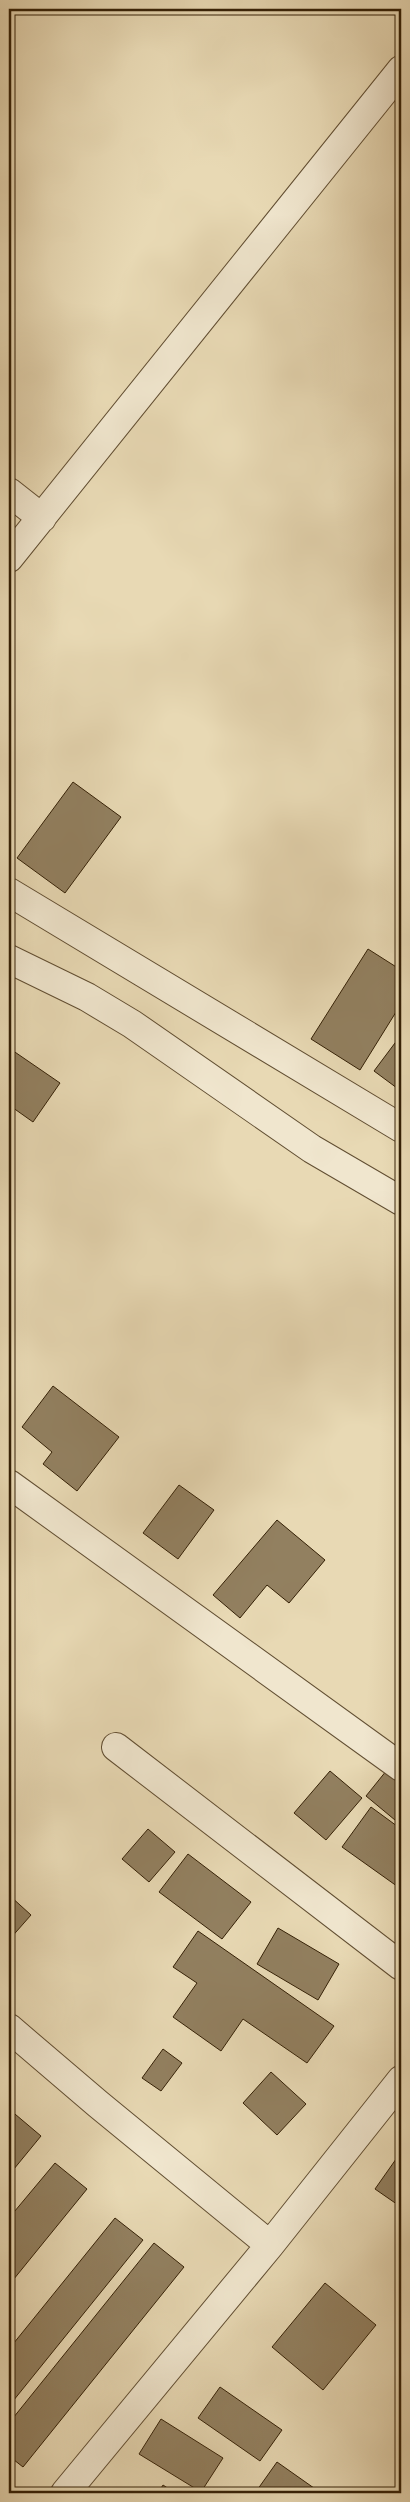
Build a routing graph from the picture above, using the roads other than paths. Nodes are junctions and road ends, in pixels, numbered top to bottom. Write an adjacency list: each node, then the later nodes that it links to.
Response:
1 (401, 70): 3 (street)
2 (9, 492): 3 (street)
3 (42, 518): 4 (street)
4 (9, 558)
5 (9, 892): 7 (street)
6 (9, 959): 8 (street)
7 (401, 1128)
8 (401, 1201)
9 (9, 1484): 11 (street)
10 (116, 1747): 12 (street)
11 (401, 1767)
12 (401, 1966)
13 (9, 2028): 15 (street)
14 (401, 2080): 15 (street)
15 (270, 2246): 16 (street)
16 (65, 2493)

